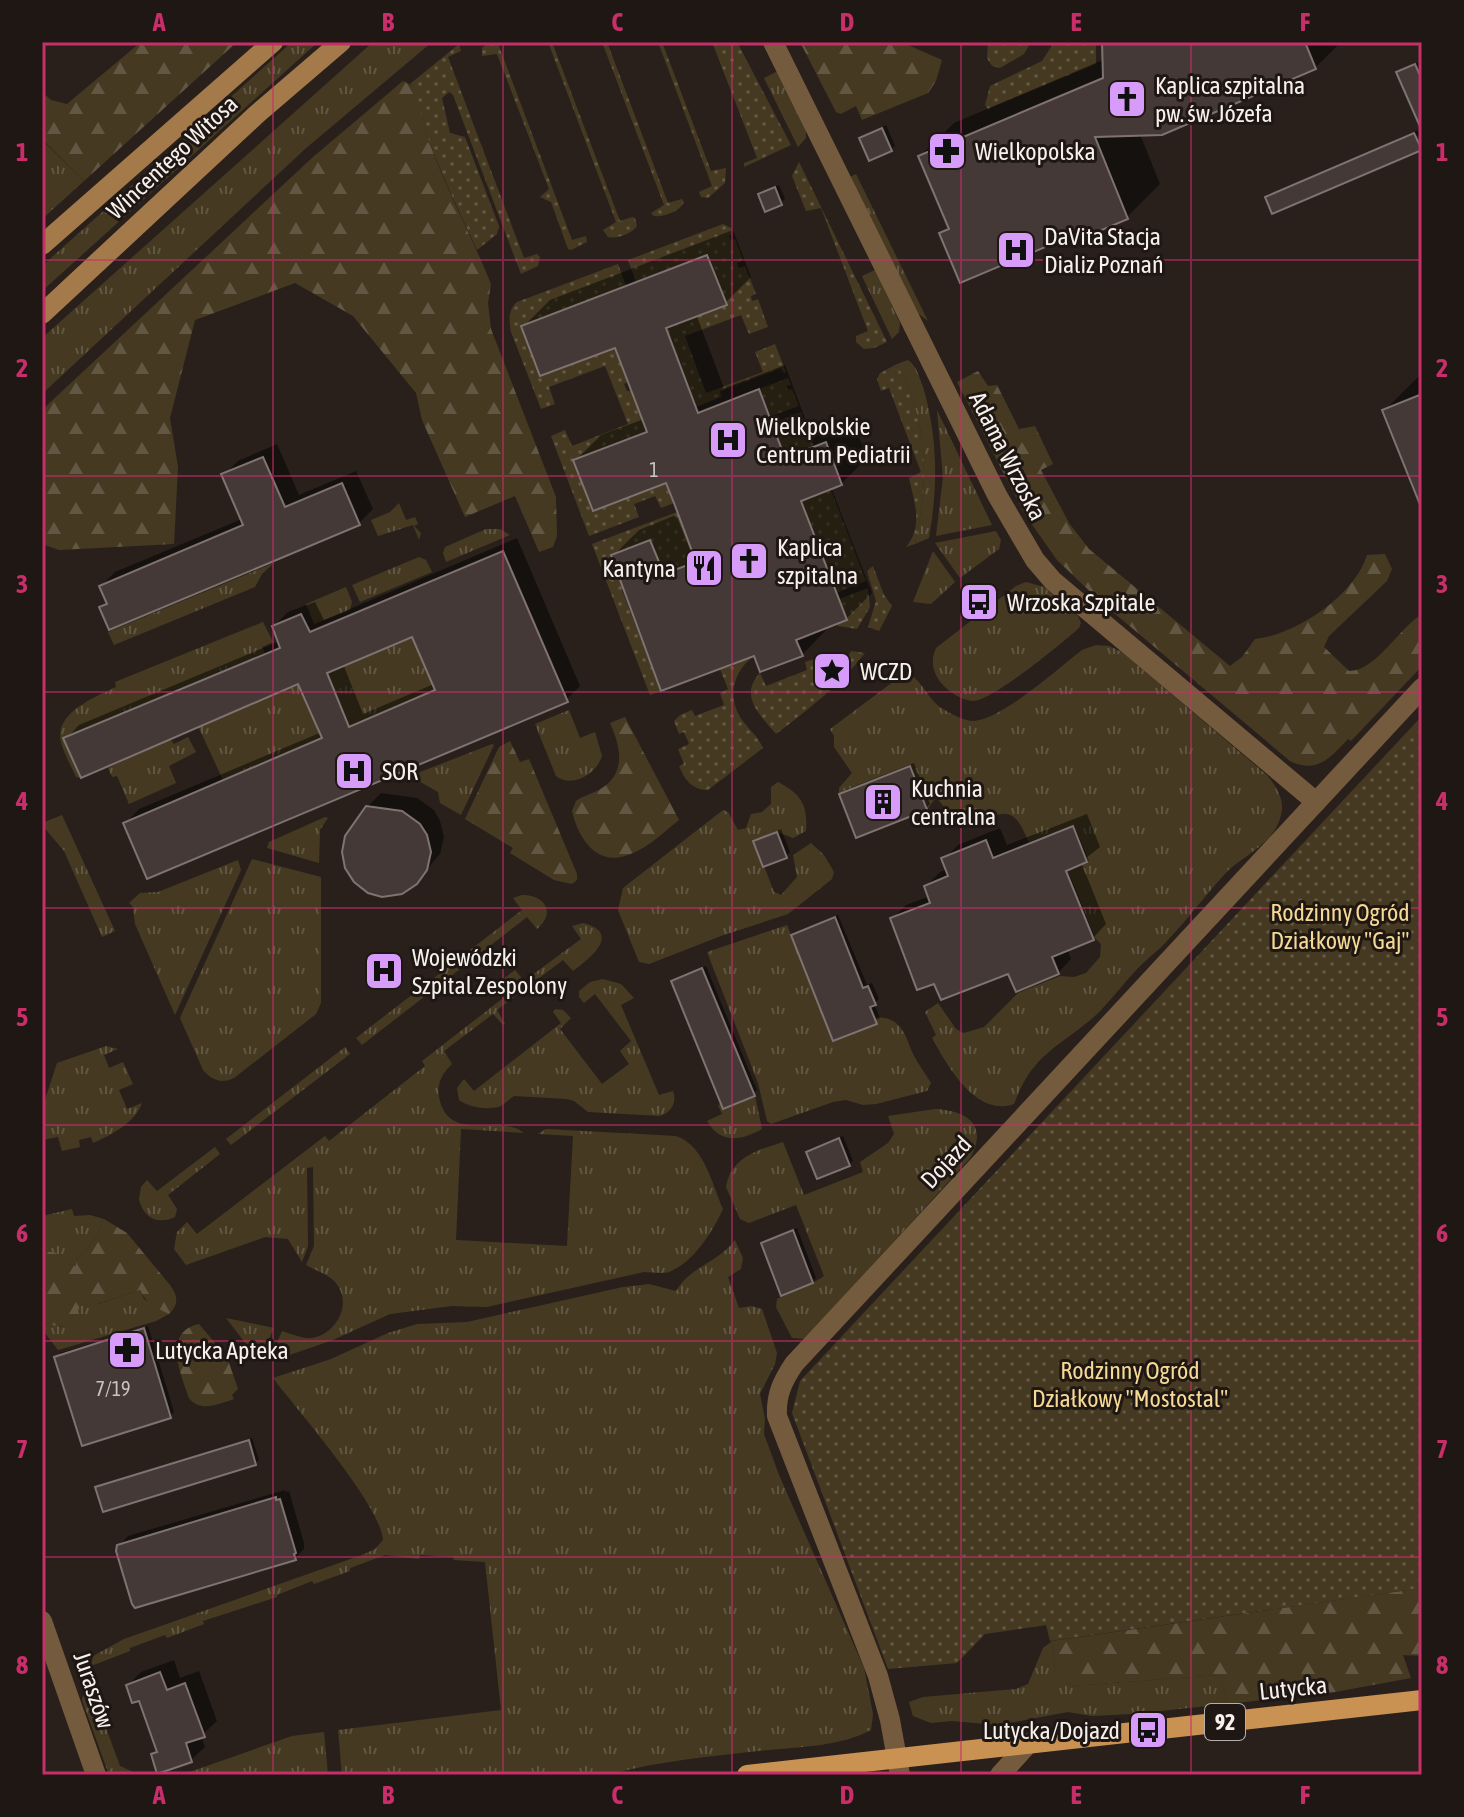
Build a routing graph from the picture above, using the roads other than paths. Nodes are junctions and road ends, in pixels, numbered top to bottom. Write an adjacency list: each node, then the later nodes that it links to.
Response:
1 (257, 42): 5 (main road)
2 (273, 42): 5 (main road, Wincentego Witosa)
3 (341, 42): 7 (main road, Wincentego Witosa)
4 (773, 42): 9 (street, Adama Wrzoska)
5 (239, 72): 6 (main road, Wincentego Witosa)
6 (42, 245)
7 (42, 314)
8 (1422, 688): 9 (street, Dojazd)
9 (1316, 802): 13 (street, Dojazd)
10 (42, 1621): 14 (street, Juraszów)
11 (1422, 1700): 12 (main road, Lutycka / 92)
12 (1028, 1744): 13 (main road, Lutycka / 92); 16 (street)
13 (898, 1766): 15 (main road, Lutycka / 92)
14 (96, 1775)
15 (747, 1775)
16 (1000, 1775)

